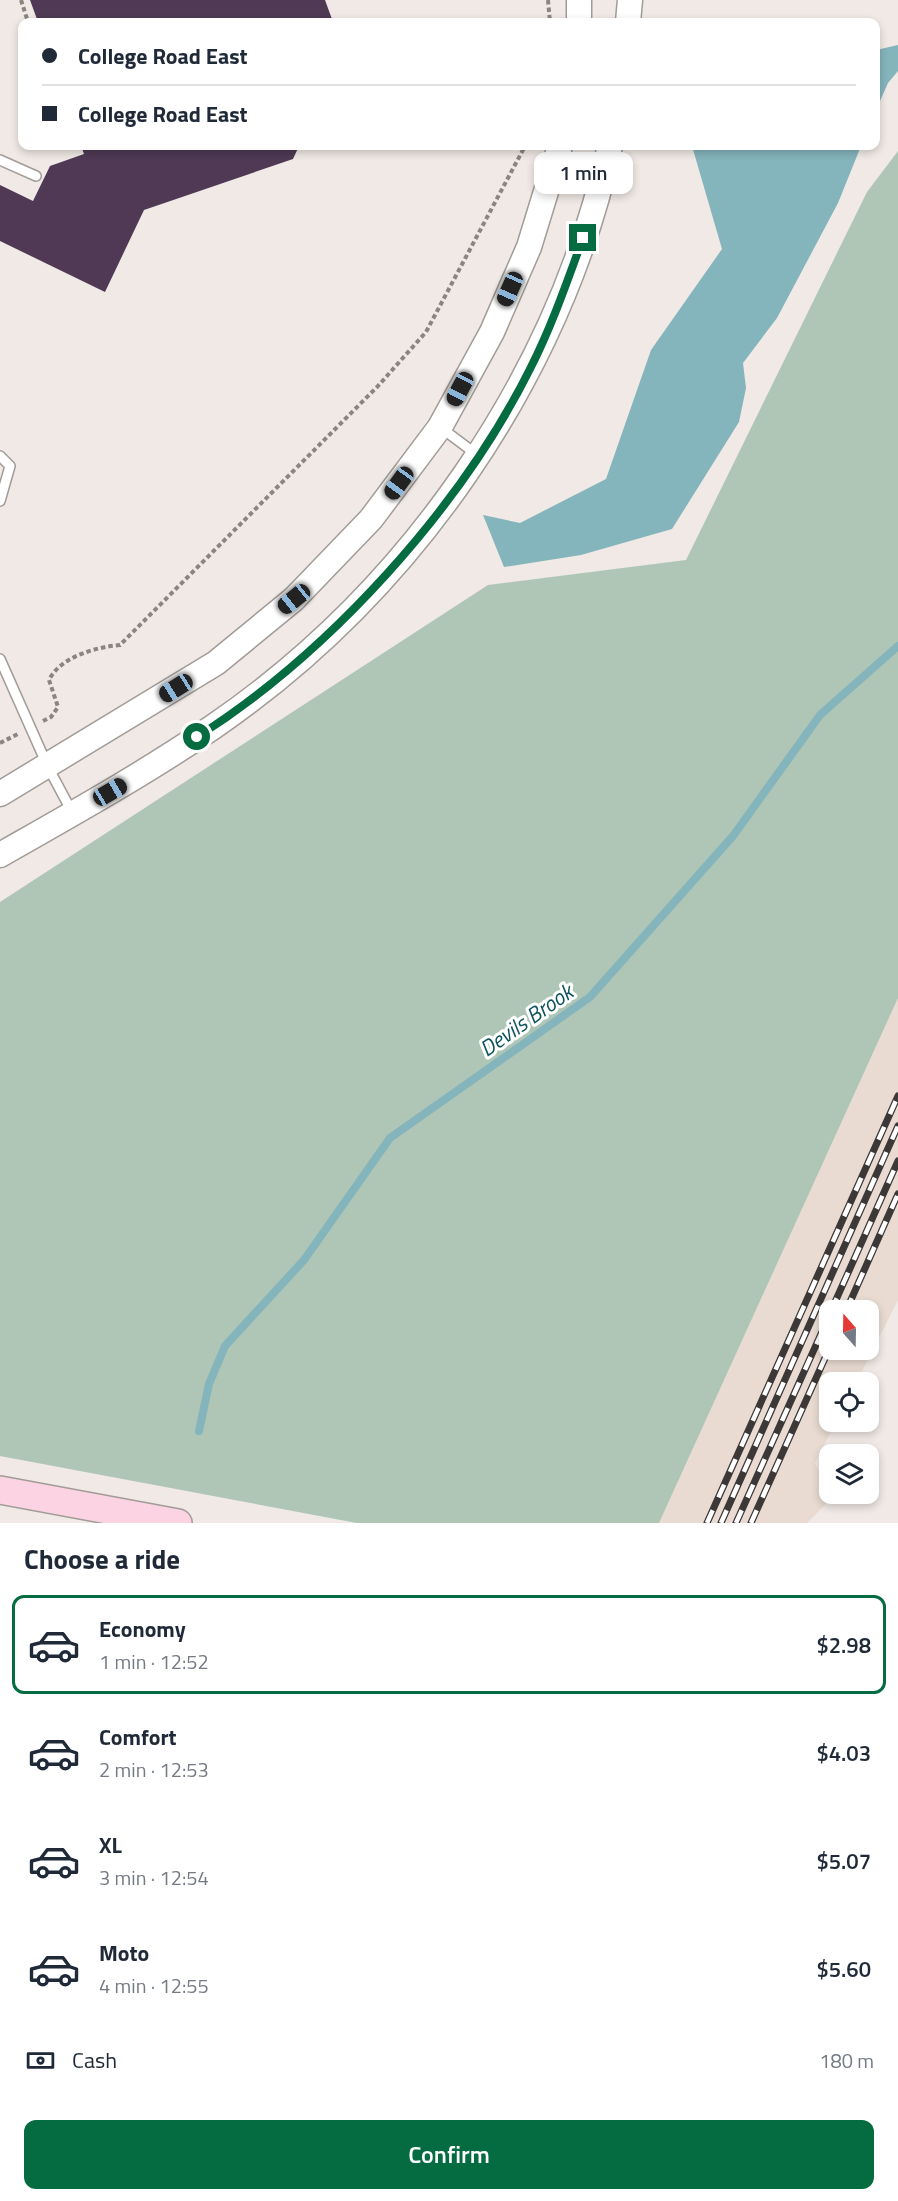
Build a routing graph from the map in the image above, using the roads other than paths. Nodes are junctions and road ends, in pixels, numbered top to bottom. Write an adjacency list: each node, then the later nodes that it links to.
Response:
1 (579, 0): 3 (street)
2 (630, 0): 4 (street)
3 (579, 18)
4 (628, 18)
5 (559, 150): 9 (street)
6 (609, 150): 11 (street)
7 (0, 160): 8 (lane)
8 (36, 176)
9 (440, 427): 11 (lane); 14 (street)
10 (0, 456): 12 (lane)
11 (478, 456): 16 (street)
12 (0, 501)
13 (0, 659): 14 (lane)
14 (48, 767): 15 (street); 16 (lane)
15 (0, 794)
16 (73, 814): 17 (street)
17 (0, 855)
18 (0, 1490): 19 (main road)
19 (178, 1523)

